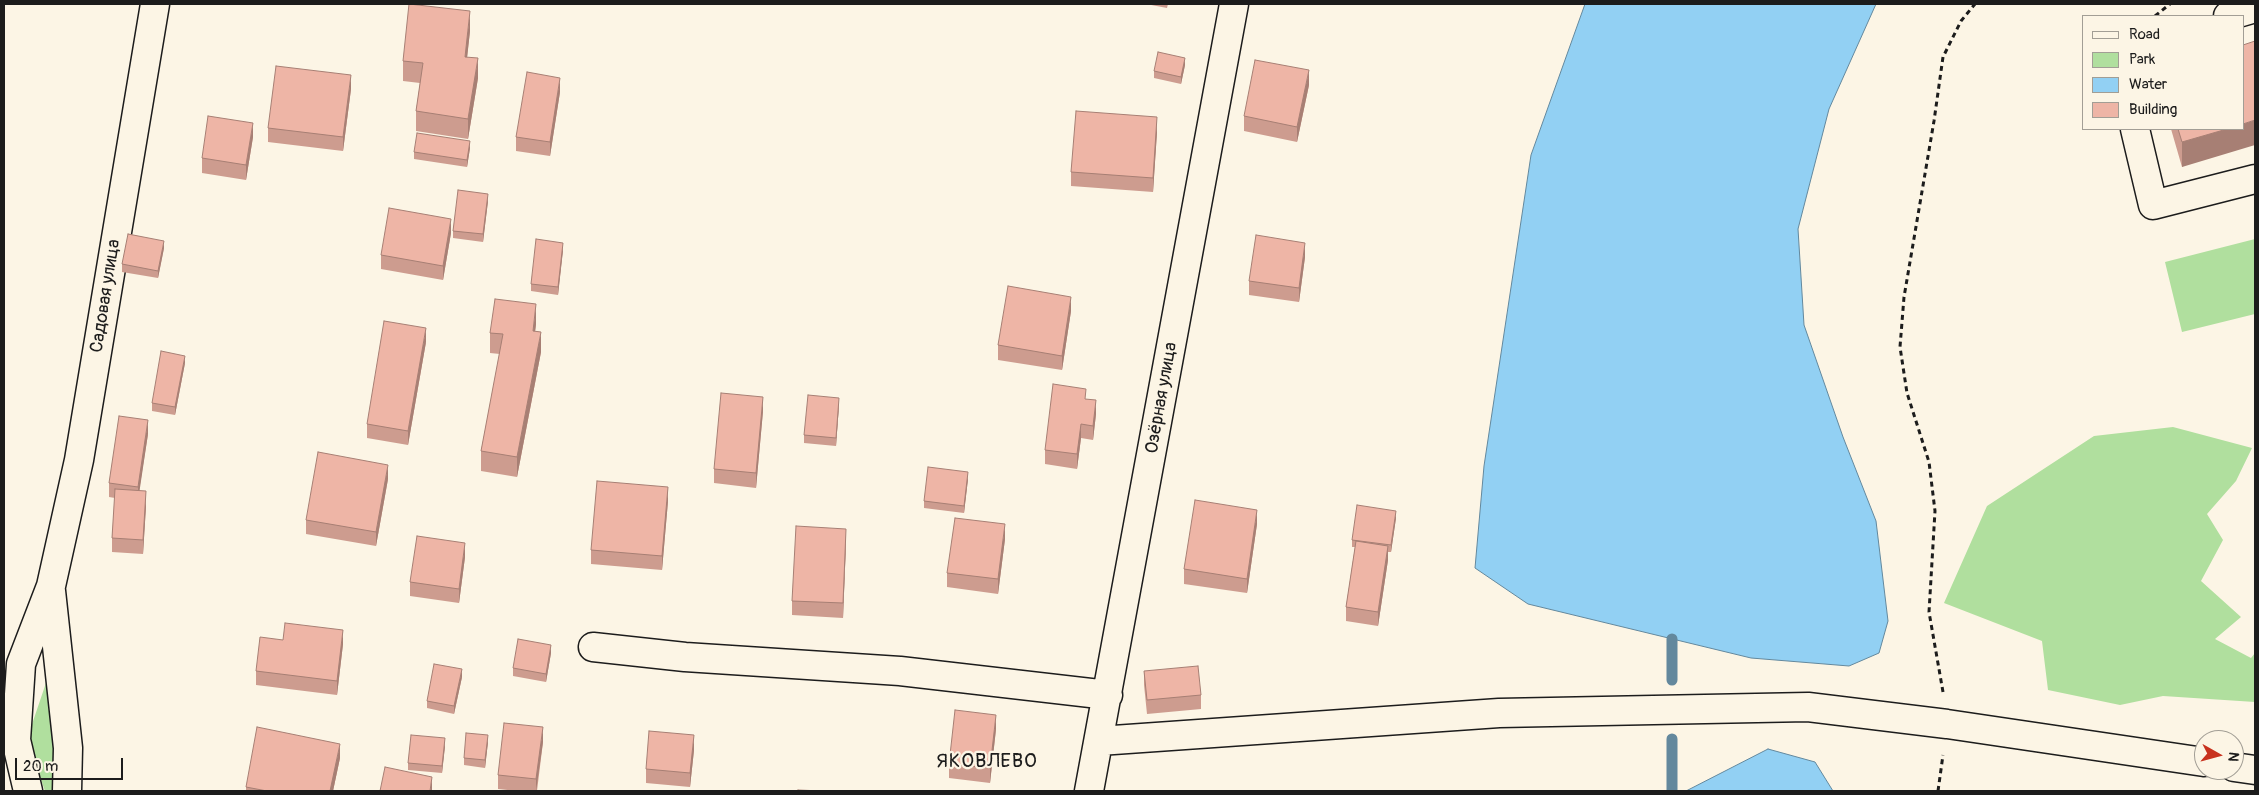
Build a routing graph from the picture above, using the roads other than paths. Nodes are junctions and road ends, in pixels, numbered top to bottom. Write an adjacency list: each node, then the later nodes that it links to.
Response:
1 (155, 4): 7 (street, Садовая улица)
2 (1234, 4): 9 (street, Озёрная улица)
3 (2255, 8): 4 (street)
4 (2231, 15)
5 (2135, 130): 6 (street)
6 (2255, 179)
7 (51, 586): 12 (street); 13 (street)
8 (593, 647): 9 (street)
9 (1108, 695): 10 (street, Озёрная улица)
10 (1099, 741): 11 (street); 14 (street, Озёрная улица)
11 (2194, 761)
12 (28, 791)
13 (67, 791)
14 (1089, 791)

